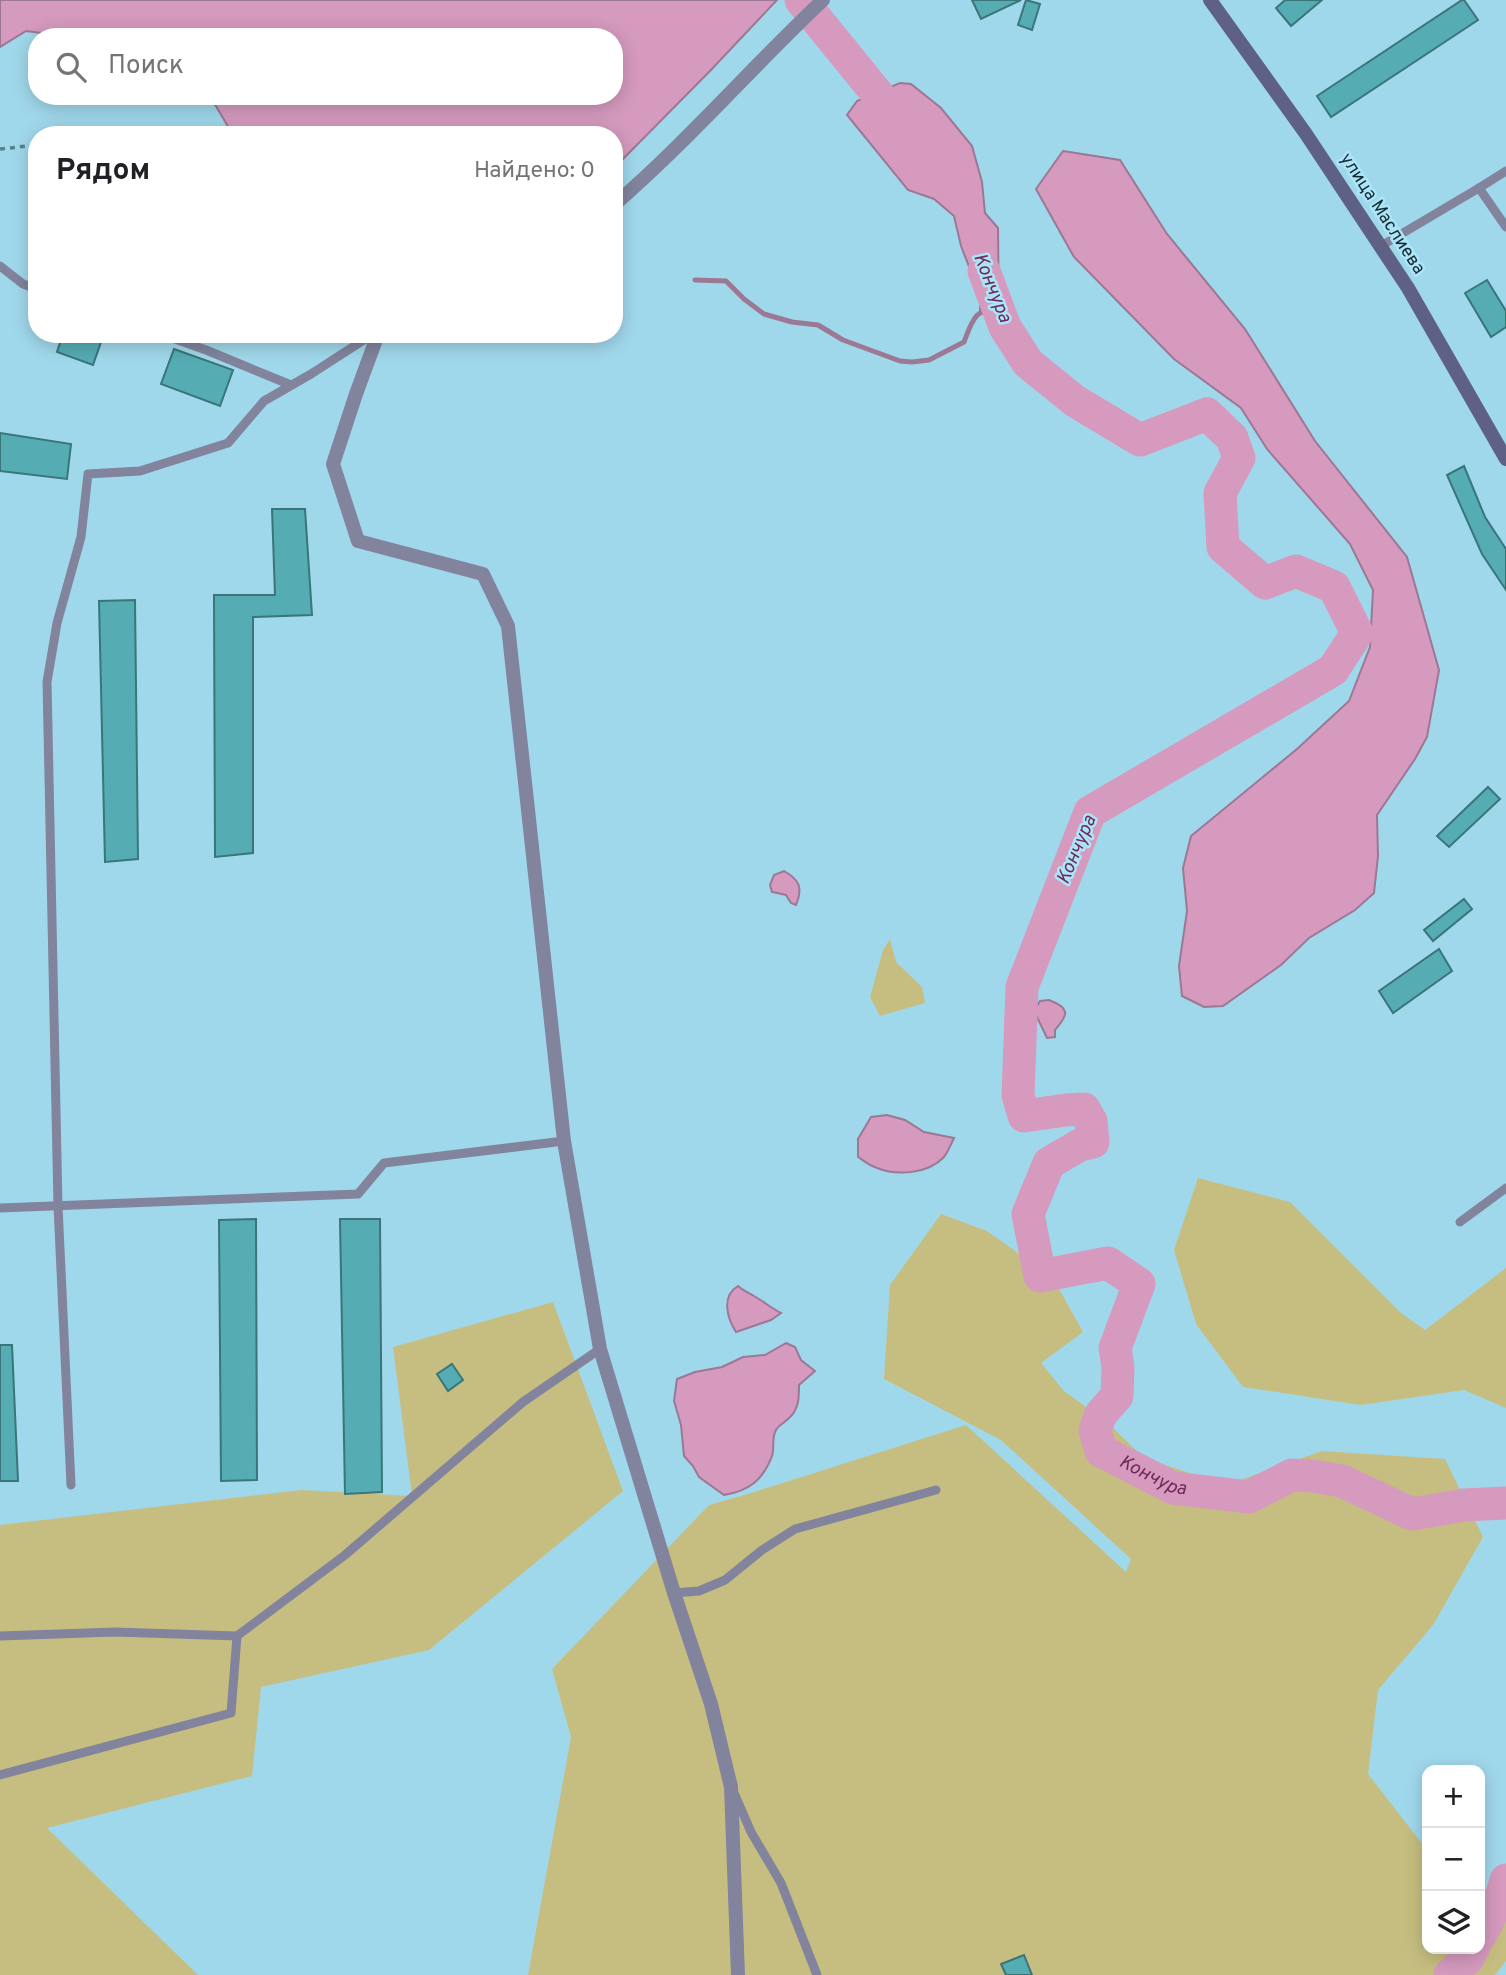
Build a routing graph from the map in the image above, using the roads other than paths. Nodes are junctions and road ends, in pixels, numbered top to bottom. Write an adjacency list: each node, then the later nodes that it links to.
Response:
1 (823, 0): 5 (street)
2 (1210, 0): 7 (street, улица Маслиева)
3 (1506, 170): 4 (lane)
4 (1479, 187): 6 (lane); 7 (lane)
5 (623, 197)
6 (1506, 227)
7 (1381, 246): 14 (street, улица Маслиева)
8 (0, 266): 9 (lane)
9 (28, 286)
10 (186, 343): 13 (lane)
11 (360, 343): 13 (lane)
12 (372, 343): 15 (street)
13 (291, 385): 17 (lane)
14 (1506, 459)
15 (564, 1141): 17 (lane); 20 (street)
16 (1506, 1188): 19 (lane)
17 (58, 1206): 18 (lane); 21 (lane)
18 (0, 1208)
19 (1460, 1222)
20 (600, 1349): 23 (street); 25 (lane)
21 (71, 1485)
22 (936, 1490): 23 (lane)
23 (674, 1593): 27 (street)
24 (0, 1636): 25 (lane)
25 (237, 1636): 26 (lane)
26 (0, 1775)
27 (731, 1787): 28 (street); 29 (lane)
28 (738, 1975)
29 (817, 1975)

